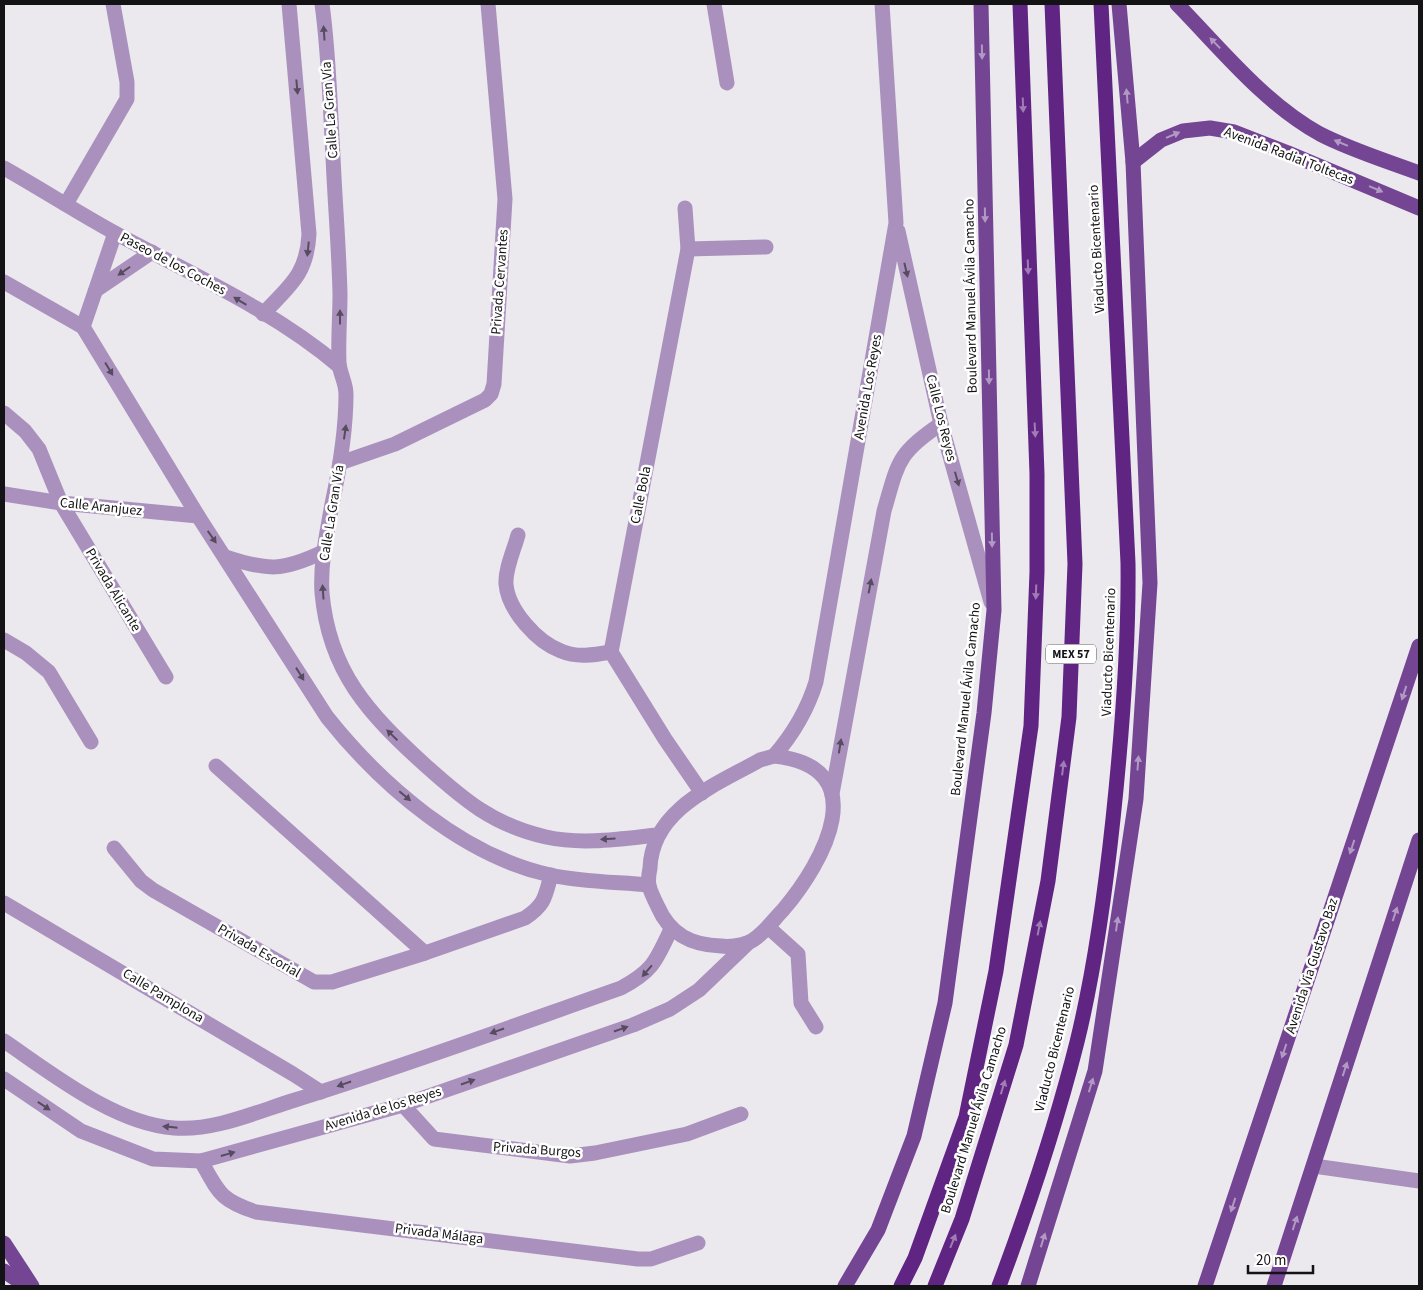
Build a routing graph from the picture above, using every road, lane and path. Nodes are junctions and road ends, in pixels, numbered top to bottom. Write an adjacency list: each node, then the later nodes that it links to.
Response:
1 (113, 4): 17 (street)
2 (289, 4): 27 (street, one-way to 27)
3 (322, 4): 29 (street, Calle La Gran Vía, one-way to 3)
4 (488, 4): 32 (street, Privada Cervantes)
5 (714, 4): 13 (street)
6 (882, 4): 20 (street, Avenida Los Reyes)
7 (981, 4): 39 (main road, Boulevard Manuel Ávila Camacho, one-way to 39)
8 (1020, 4): 74 (highway, Boulevard Manuel Ávila Camacho / MEX 57, one-way to 74)
9 (1052, 4): 75 (highway, Boulevard Manuel Ávila Camacho / MEX 57, one-way to 9)
10 (1101, 4): 76 (highway, Viaducto Bicentenario)
11 (1119, 4): 14 (main road, one-way to 11)
12 (1177, 4): 16 (main road, one-way to 12)
13 (727, 83)
14 (1133, 162): 19 (main road, Avenida Radial Toltecas, one-way to 19); 77 (main road, one-way to 14)
15 (4, 168): 17 (street, Paseo de los Coches)
16 (1419, 173)
17 (66, 204): 21 (street, Paseo de los Coches)
18 (685, 208): 23 (street, Calle Bola)
19 (1419, 208)
20 (896, 223): 31 (street, Calle Los Reyes, one-way to 31); 45 (street, Avenida Los Reyes)
21 (116, 233): 24 (street, Paseo de los Coches); 26 (street)
22 (766, 247): 23 (street)
23 (688, 249): 42 (street, Calle Bola)
24 (152, 252): 26 (street, one-way to 26); 27 (street, Paseo de los Coches, one-way to 24)
25 (4, 282): 28 (street)
26 (96, 290): 28 (street)
27 (262, 314): 29 (street, Paseo de los Coches)
28 (83, 327): 35 (street, one-way to 35)
29 (339, 366): 32 (street, Calle La Gran Vía, one-way to 29)
30 (4, 413): 34 (street, Privada Alicante)
31 (941, 424): 39 (street, Calle Los Reyes, one-way to 39); 48 (street, one-way to 31)
32 (340, 463): 37 (street, Calle La Gran Vía)
33 (4, 494): 34 (street, Calle Aranjuez)
34 (61, 503): 35 (street, Calle Aranjuez); 43 (street, Privada Alicante)
35 (198, 516): 38 (street, one-way to 38)
36 (518, 535): 42 (street)
37 (323, 552): 38 (street); 49 (street, Calle La Gran Vía, one-way to 37)
38 (226, 557): 52 (street, one-way to 52)
39 (994, 610): 73 (main road, Boulevard Manuel Ávila Camacho)
40 (4, 640): 44 (street)
41 (1419, 646): 78 (main road, Avenida Via Gustavo Baz, one-way to 78)
42 (611, 652): 47 (street)
43 (166, 677)
44 (91, 742)
45 (774, 756): 47 (street); 48 (street)
46 (216, 766): 58 (street)
47 (702, 792): 49 (street)
48 (832, 794): 55 (street, Avenida de los Reyes)
49 (657, 835): 53 (street)
50 (1419, 840): 66 (main road, one-way to 50)
51 (114, 848): 58 (street, Privada Escorial)
52 (551, 875): 53 (street); 58 (street, Privada Escorial)
53 (649, 885): 56 (street)
54 (4, 903): 62 (street, Calle Pamplona)
55 (768, 927): 57 (street, Avenida de los Reyes); 59 (street)
56 (671, 929): 57 (street); 62 (street, one-way to 62)
57 (748, 943): 63 (street, Avenida de los Reyes, one-way to 57)
58 (425, 953)
59 (816, 1027)
60 (4, 1041): 62 (street, one-way to 60)
61 (4, 1079): 65 (street, Avenida de los Reyes, one-way to 65)
62 (320, 1092)
63 (403, 1105): 64 (street, Privada Burgos); 65 (street, Avenida de los Reyes, one-way to 63)
64 (741, 1114)
65 (201, 1161): 69 (street, Privada Málaga)
66 (1314, 1166): 67 (street); 79 (main road, one-way to 66)
67 (1419, 1181)
68 (4, 1243): 72 (main road)
69 (698, 1243)
70 (4, 1271): 71 (main road)
71 (26, 1286)
72 (32, 1286)
73 (845, 1286)
74 (901, 1286)
75 (935, 1286)
76 (999, 1286)
77 (1028, 1286)
78 (1205, 1286)
79 (1274, 1286)

